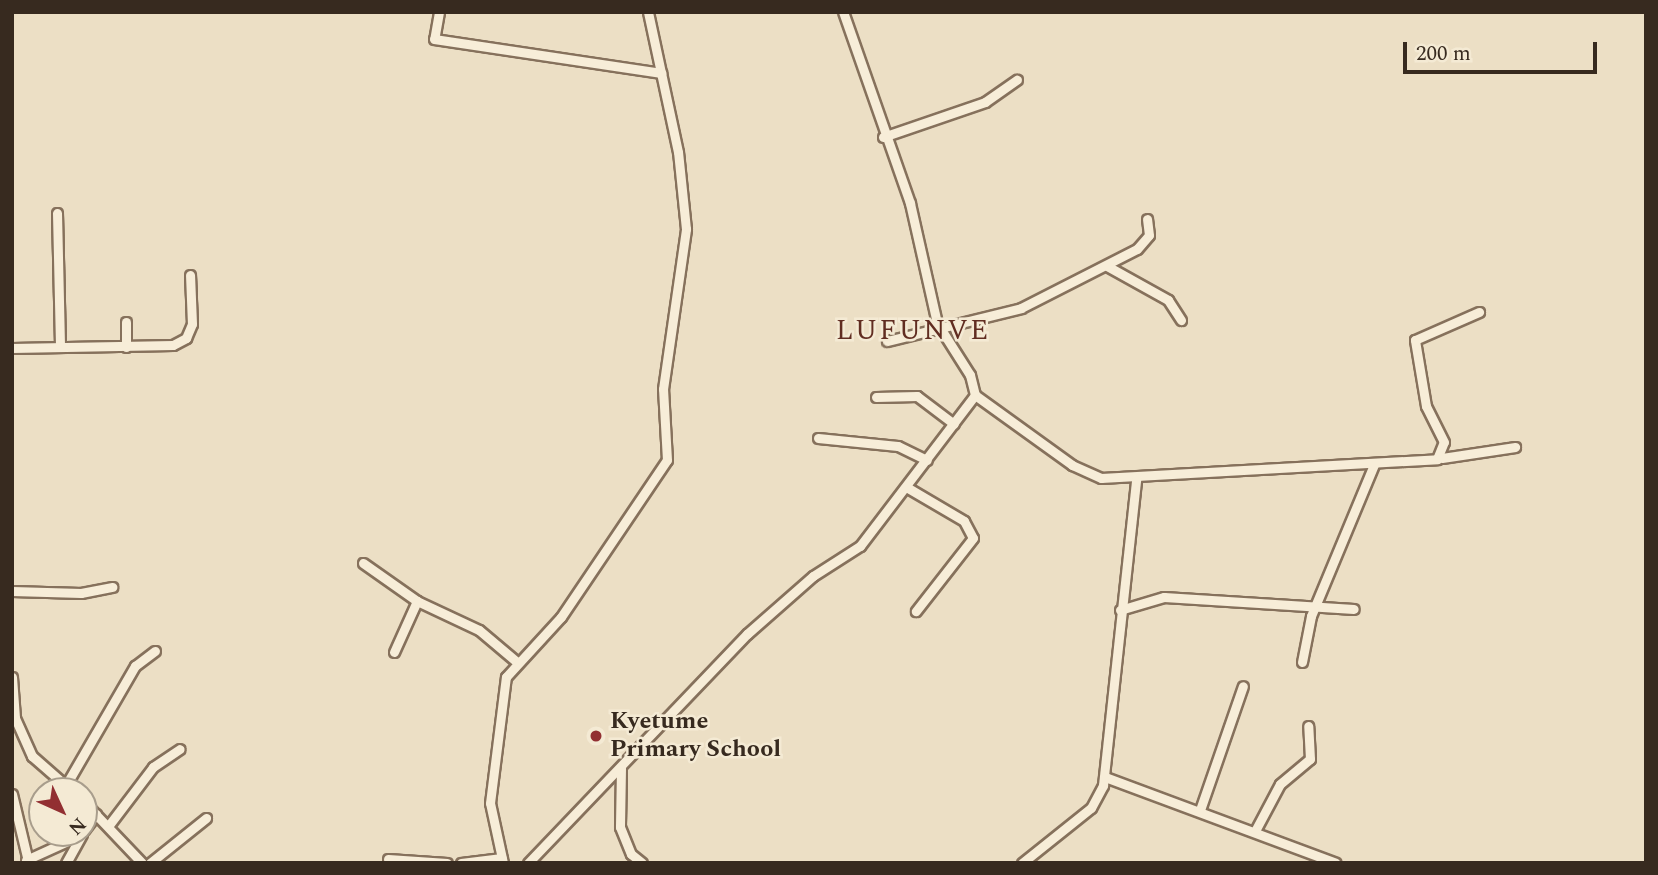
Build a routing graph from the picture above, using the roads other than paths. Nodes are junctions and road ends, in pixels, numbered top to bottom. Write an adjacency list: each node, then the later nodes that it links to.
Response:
1 (439, 12): 4 (street)
2 (648, 12): 4 (street)
3 (843, 12): 6 (street)
4 (662, 73): 39 (street)
5 (1017, 80): 6 (street)
6 (883, 136): 14 (street)
7 (57, 213): 16 (street)
8 (1147, 219): 9 (street)
9 (1107, 265): 12 (street); 14 (street)
10 (190, 275): 17 (street)
11 (1479, 312): 24 (street)
12 (1181, 320)
13 (125, 322): 17 (street)
14 (941, 329): 15 (street); 19 (street)
15 (887, 341)
16 (60, 346): 17 (street); 18 (street)
17 (126, 347)
18 (12, 348)
19 (975, 395): 21 (street); 27 (street)
20 (876, 397): 21 (street)
21 (954, 424): 25 (street)
22 (818, 438): 25 (street)
23 (1516, 447): 24 (street)
24 (1442, 458): 26 (street)
25 (927, 460): 28 (street)
26 (1374, 465): 27 (street); 33 (street)
27 (1136, 479): 35 (street)
28 (908, 488): 36 (street); 46 (street)
29 (363, 563): 32 (street)
30 (112, 587): 31 (street)
31 (12, 591)
32 (417, 601): 38 (street); 39 (street)
33 (1317, 603): 34 (street); 35 (street); 40 (street)
34 (1354, 609)
35 (1120, 610): 49 (street)
36 (916, 611)
37 (155, 651): 48 (street)
38 (394, 652)
39 (517, 662): 60 (street)
40 (1302, 662)
41 (12, 677): 43 (street)
42 (1242, 686): 51 (street)
43 (13, 718): 47 (street)
44 (1308, 726): 55 (street)
45 (180, 749): 54 (street)
46 (621, 768): 66 (street); 67 (street)
47 (56, 777)
48 (75, 777)
49 (1105, 777): 51 (street); 68 (street)
50 (12, 794): 59 (street)
51 (1200, 810): 55 (street)
52 (98, 816): 54 (street)
53 (206, 818): 63 (street)
54 (109, 825): 62 (street)
55 (1255, 831): 69 (street)
56 (53, 847): 59 (street)
57 (75, 847): 61 (street)
58 (388, 859): 64 (street)
59 (26, 860)
60 (502, 860): 65 (street)
61 (66, 863)
62 (142, 863)
63 (150, 863)
64 (447, 863)
65 (461, 863)
66 (528, 863)
67 (642, 863)
68 (1023, 863)
69 (1336, 863)

